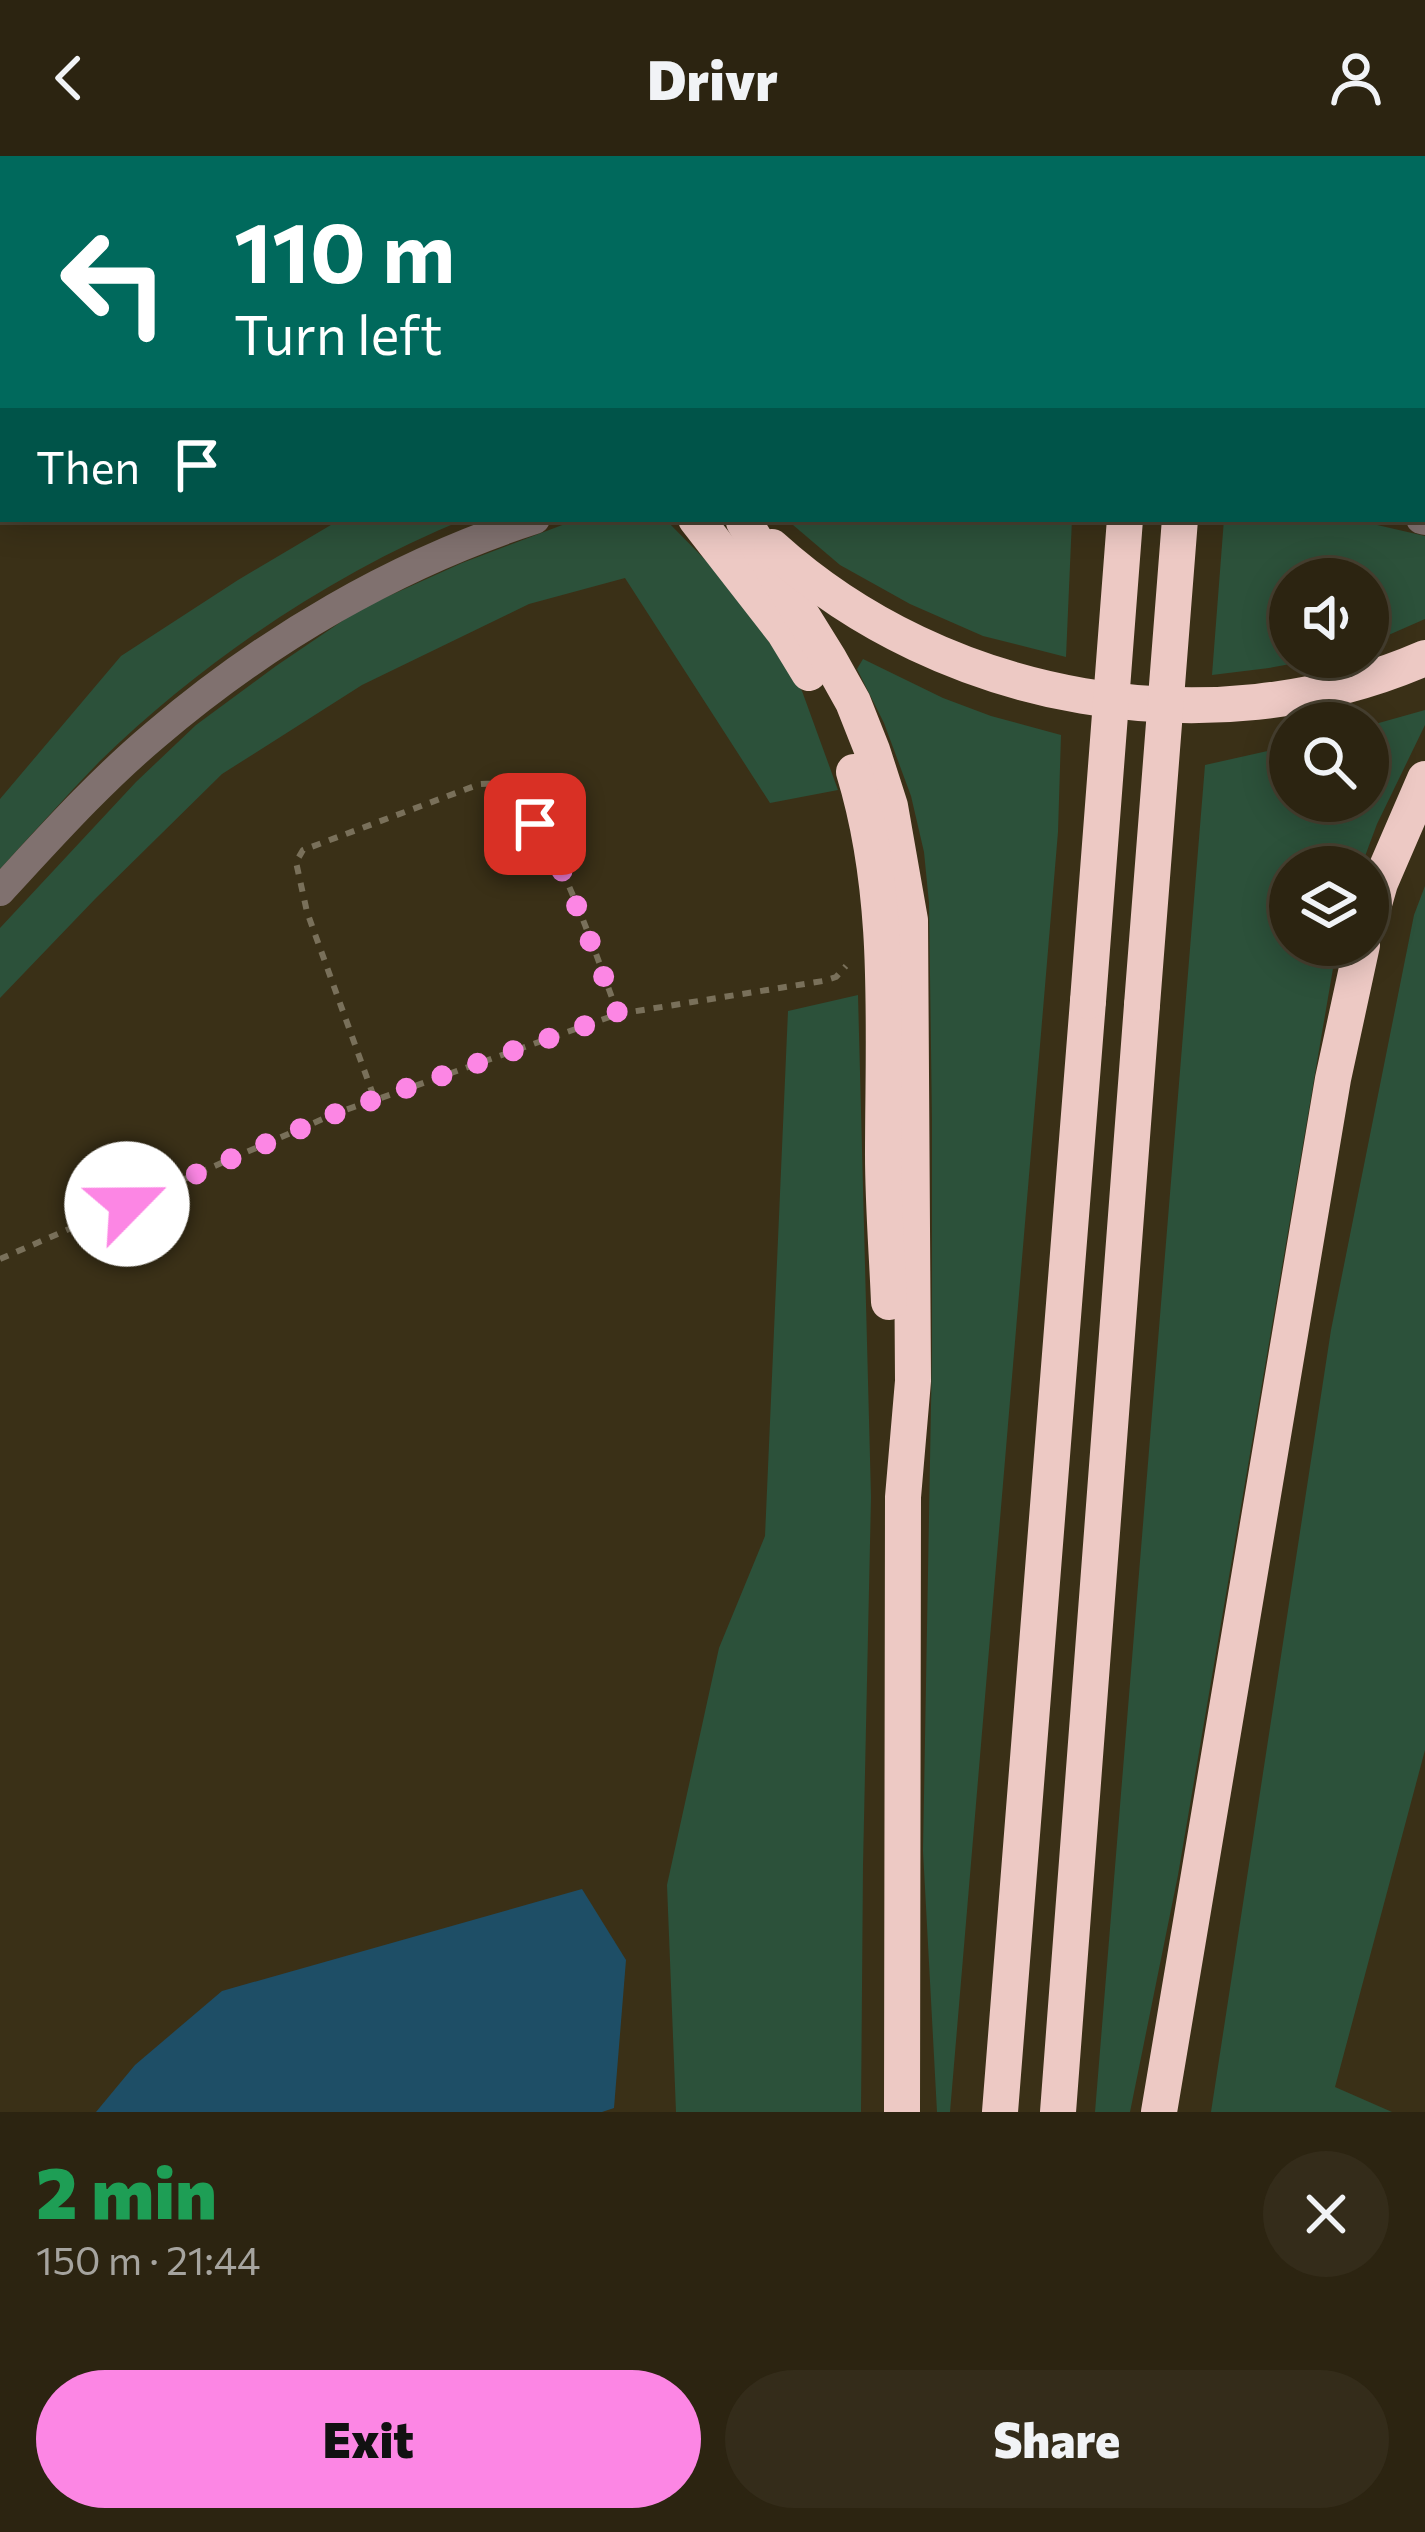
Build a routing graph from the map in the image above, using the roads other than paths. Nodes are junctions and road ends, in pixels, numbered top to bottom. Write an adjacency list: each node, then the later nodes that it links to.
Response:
1 (527, 522): 8 (street)
2 (1125, 522): 11 (highway, bridge)
3 (1180, 522): 12 (highway, bridge)
4 (725, 526): 5 (highway); 10 (highway)
5 (1425, 658)
6 (1425, 779): 7 (highway)
7 (1389, 862)
8 (0, 891)
9 (1357, 966): 13 (highway)
10 (902, 2112)
11 (1000, 2112)
12 (1058, 2112)
13 (1160, 2112)

